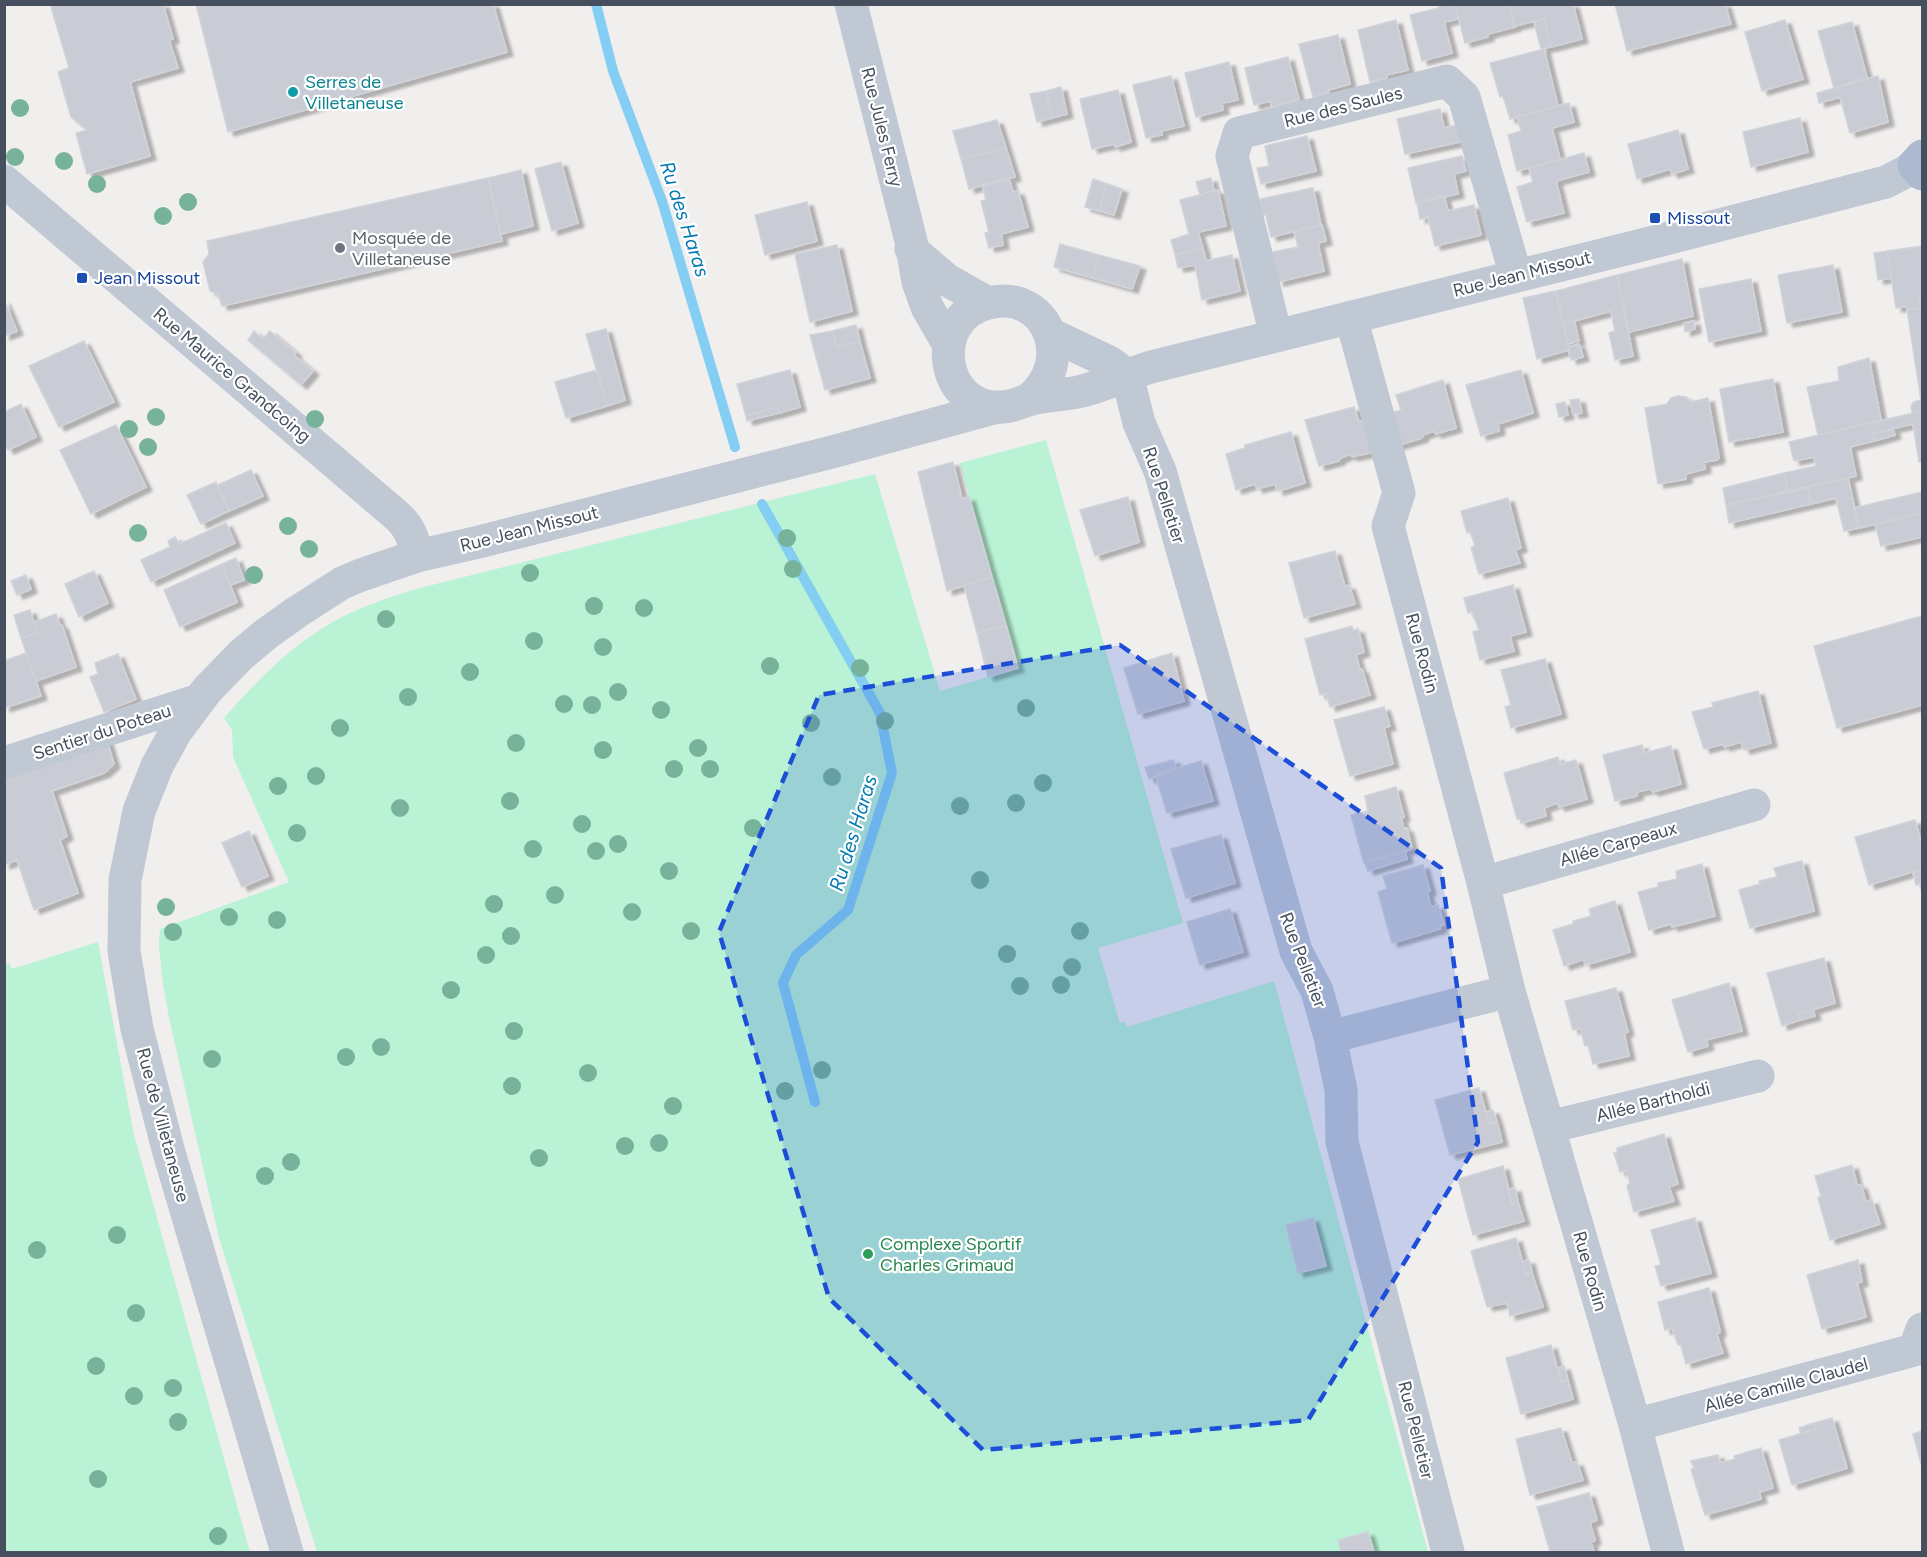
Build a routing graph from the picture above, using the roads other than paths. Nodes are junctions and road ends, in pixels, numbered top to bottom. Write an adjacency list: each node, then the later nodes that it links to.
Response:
1 (851, 4): 4 (street, Rue Jules Ferry)
2 (1920, 165): 5 (street, Rue Jean Missout)
3 (4, 181): 16 (street, Rue Maurice Grandcoing)
4 (911, 249): 6 (street); 10 (street, Rue Jules Ferry)
5 (1515, 276): 7 (street, Rue Jean Missout); 9 (street, Rue des Saules)
6 (988, 303): 8 (street); 10 (street)
7 (1351, 317): 9 (street, Rue Jean Missout); 20 (street, Rue Rodin)
8 (1050, 334): 11 (street); 13 (street)
9 (1275, 336): 11 (street, Rue Jean Missout)
10 (949, 345): 12 (street)
11 (1127, 375): 13 (street, Rue Jean Missout); 22 (street, Rue Pelletier)
12 (957, 385): 14 (street); 15 (street, Rue Jean Missout)
13 (1028, 400): 14 (street)
14 (997, 407): 15 (street, Rue Jean Missout)
15 (898, 434): 16 (street, Rue Jean Missout)
16 (417, 556): 17 (street, Rue Jean Missout)
17 (199, 700): 18 (street, Sentier du Poteau); 27 (street, Rue de Villetaneuse)
18 (4, 763)
19 (1754, 806): 20 (street, Allée Carpeaux)
20 (1483, 883): 21 (street, Rue Rodin)
21 (1509, 991): 22 (street); 24 (street, Rue Rodin)
22 (1330, 1037): 28 (street, Rue Pelletier)
23 (1758, 1076): 24 (street, Allée Bartholdi)
24 (1549, 1127): 26 (street, Rue Rodin)
25 (1923, 1329): 26 (street, Allée Camille Claudel)
26 (1635, 1425): 29 (street, Rue Rodin)
27 (287, 1552)
28 (1448, 1552)
29 (1668, 1552)

